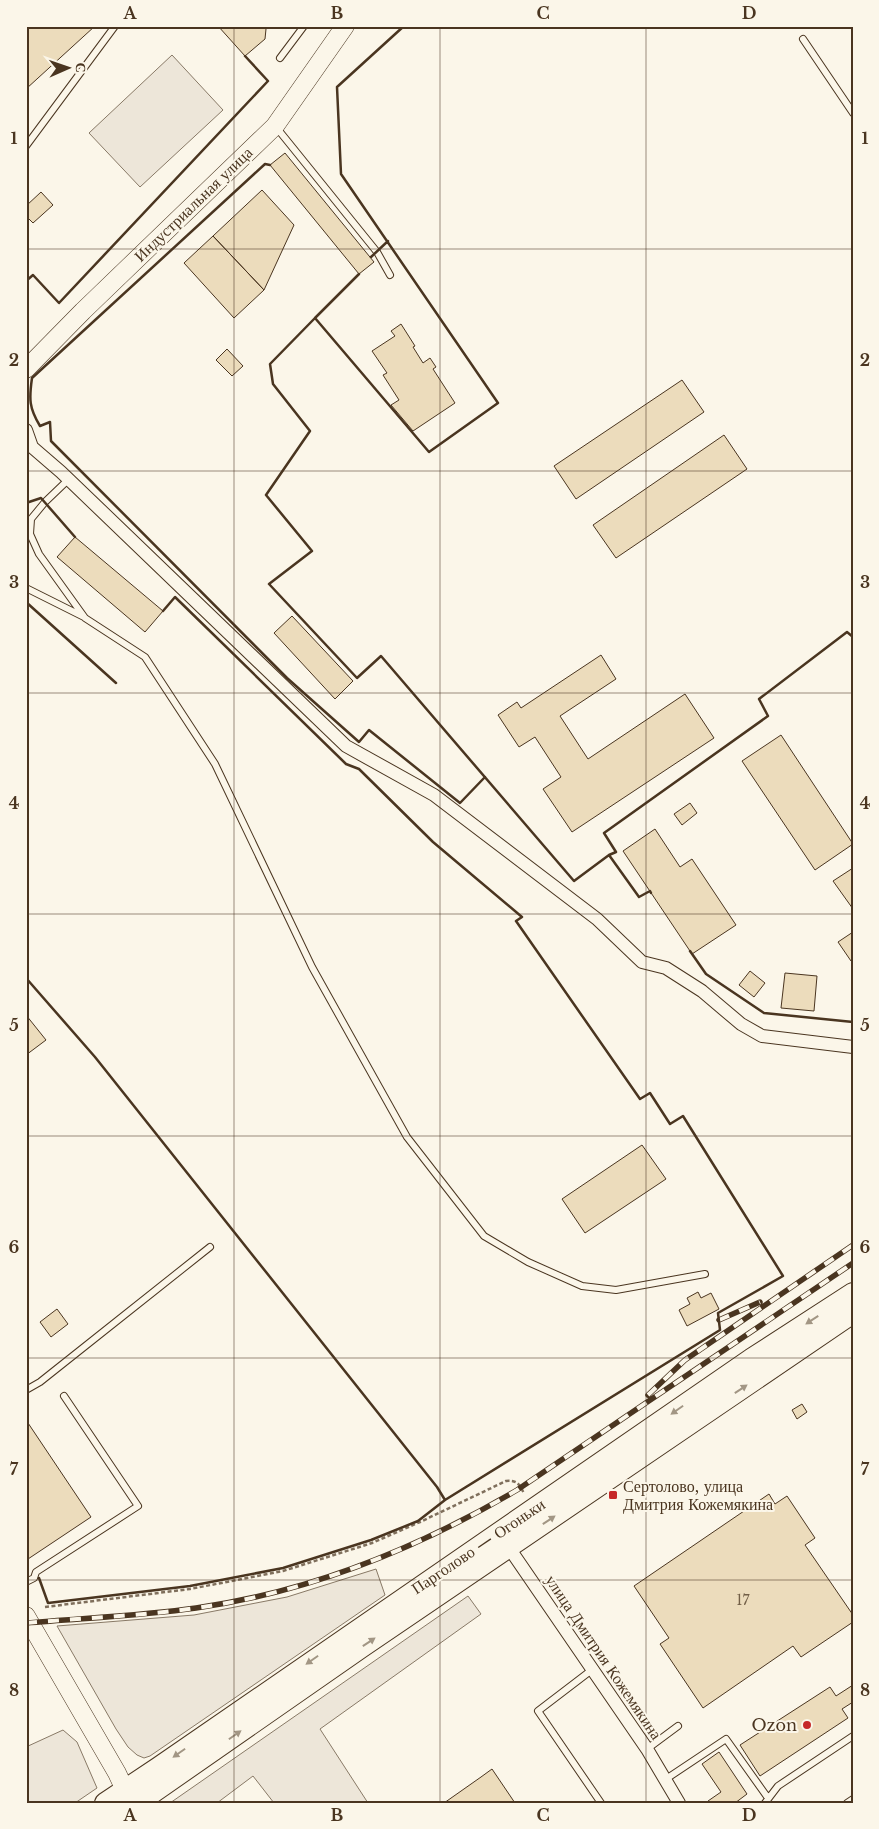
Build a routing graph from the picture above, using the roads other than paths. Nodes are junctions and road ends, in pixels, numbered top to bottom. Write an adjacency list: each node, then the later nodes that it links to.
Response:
1 (115, 26): 8 (lane)
2 (304, 26): 5 (lane)
3 (345, 26): 7 (street, Индустриальная улица)
4 (803, 39): 6 (lane)
5 (280, 58)
6 (853, 113)
7 (275, 126): 9 (lane); 10 (street, Индустриальная улица)
8 (26, 146)
9 (390, 275)
10 (26, 369)
11 (26, 430): 12 (street)
12 (29, 446): 13 (street)
13 (69, 479): 15 (lane); 16 (street)
14 (26, 588): 15 (lane)
15 (85, 618): 18 (lane)
16 (853, 1047)
17 (210, 1247): 21 (lane)
18 (705, 1274)
19 (853, 1293): 23 (main road, Парголово — Огоньки, one-way to 23)
20 (853, 1313): 23 (main road, Парголово — Огоньки, one-way to 20)
21 (26, 1390)
22 (64, 1396): 24 (lane)
23 (504, 1540): 26 (street, улица Дмитрия Кожемякина); 31 (main road, Парголово — Огоньки)
24 (26, 1582)
25 (26, 1616): 31 (street)
26 (593, 1669): 29 (street, улица Дмитрия Кожемякина); 35 (lane)
27 (678, 1726): 29 (lane)
28 (853, 1736): 33 (lane)
29 (647, 1749): 30 (street, улица Дмитрия Кожемякина)
30 (666, 1779): 33 (lane); 36 (street, улица Дмитрия Кожемякина)
31 (131, 1798): 34 (main road, Парголово — Огоньки)
32 (853, 1799): 37 (lane)
33 (766, 1800)
34 (105, 1803)
35 (601, 1803)
36 (679, 1803)
37 (847, 1803)

